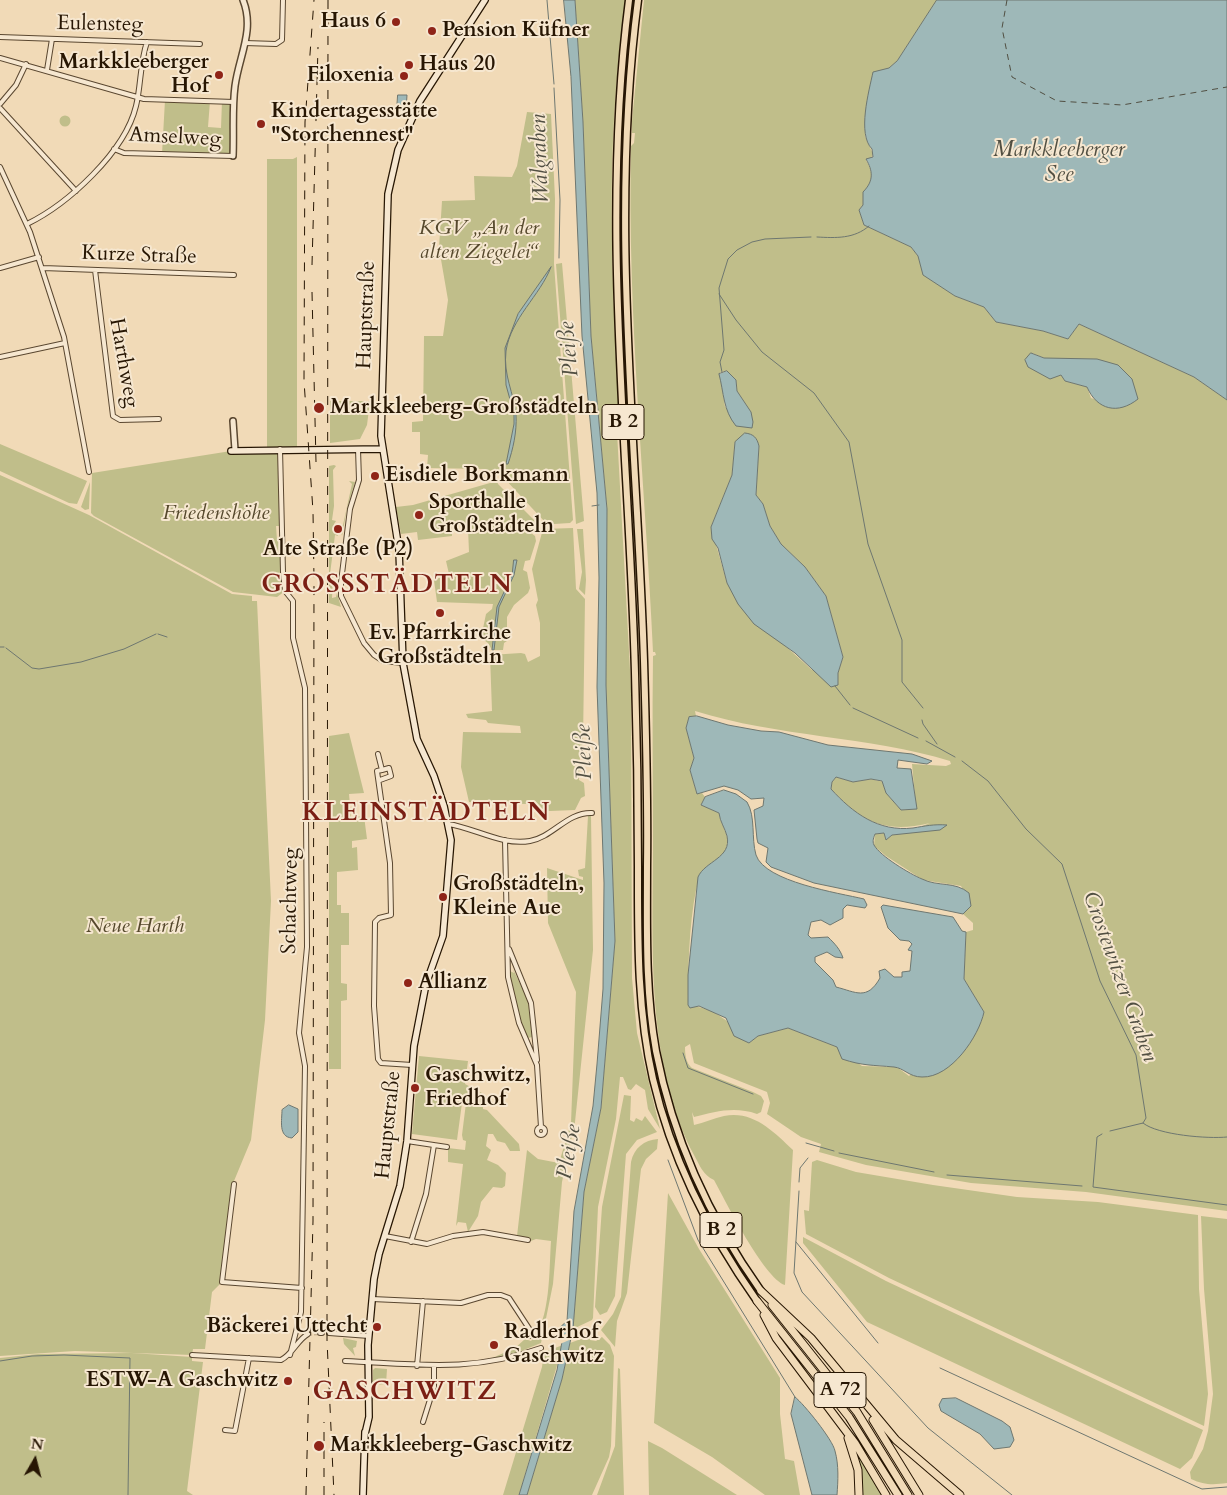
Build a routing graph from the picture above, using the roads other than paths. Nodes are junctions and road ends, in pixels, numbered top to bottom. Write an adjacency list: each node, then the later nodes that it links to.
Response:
1 (243, 0): 9 (street)
2 (283, 0): 9 (street)
3 (485, 0): 34 (main road, Hauptstraße)
4 (629, 0): 59 (highway, B 2)
5 (638, 0): 56 (highway, B 2)
6 (0, 37): 7 (street, Eulensteg)
7 (52, 39): 8 (street, Eulensteg); 13 (street)
8 (147, 42): 10 (street, Eulensteg); 14 (street)
9 (245, 43): 15 (street)
10 (200, 44)
11 (0, 58): 12 (street)
12 (26, 64): 13 (street); 16 (street)
13 (46, 70): 14 (street)
14 (137, 97): 15 (street); 18 (street)
15 (234, 102): 19 (street)
16 (0, 104)
17 (0, 108): 21 (street)
18 (114, 149): 19 (street, Amselweg); 21 (street)
19 (234, 156)
20 (0, 167): 22 (street)
21 (76, 191): 22 (street)
22 (27, 224): 23 (street)
23 (39, 257): 24 (street); 25 (street)
24 (0, 268)
25 (43, 268): 26 (street, Kurze Straße); 28 (street)
26 (95, 270): 27 (street, Kurze Straße); 30 (street, Harthweg)
27 (234, 275)
28 (65, 343): 29 (street); 36 (street)
29 (0, 357)
30 (159, 420)
31 (232, 421): 35 (street)
32 (280, 449): 33 (main road); 35 (main road); 55 (street, Schachtweg)
33 (358, 449): 34 (main road); 37 (street)
34 (382, 449): 37 (main road, Hauptstraße)
35 (233, 450)
36 (89, 472)
37 (403, 663): 42 (main road, Hauptstraße)
38 (378, 754): 39 (street)
39 (382, 770): 40 (street); 40 (street)
40 (380, 780): 45 (street)
41 (592, 813): 43 (street)
42 (449, 825): 43 (street); 45 (main road, Hauptstraße)
43 (505, 840): 44 (street)
44 (507, 946): 46 (street); 46 (street)
45 (412, 1065): 48 (main road, Hauptstraße)
46 (537, 1065): 47 (street)
47 (541, 1127)
48 (407, 1141): 49 (street); 52 (main road, Hauptstraße)
49 (434, 1145): 50 (street); 54 (street)
50 (447, 1147)
51 (234, 1184): 55 (street)
52 (385, 1236): 54 (street); 57 (main road, Hauptstraße)
53 (528, 1240): 54 (street)
54 (412, 1242)
55 (302, 1288): 66 (street, Schachtweg)
56 (761, 1291): 72 (highway); 80 (highway, A 72)
57 (372, 1299): 58 (street); 62 (main road, Hauptstraße)
58 (423, 1301): 63 (street); 70 (street)
59 (757, 1301): 73 (highway); 79 (highway, A 72)
60 (329, 1333): 62 (street)
61 (308, 1334): 66 (street)
62 (369, 1336): 69 (main road, Hauptstraße)
63 (530, 1336)
64 (541, 1348): 71 (street)
65 (192, 1355): 67 (street)
66 (290, 1355): 67 (street)
67 (249, 1358): 75 (street)
68 (344, 1362): 69 (street)
69 (368, 1362): 70 (street); 76 (main road, Hauptstraße)
70 (417, 1366): 71 (street)
71 (434, 1366): 74 (street)
72 (859, 1398): 81 (highway); 82 (highway)
73 (827, 1404): 77 (highway); 78 (highway)
74 (423, 1422)
75 (225, 1430)
76 (363, 1495)
77 (859, 1495)
78 (886, 1495)
79 (898, 1495)
80 (908, 1495)
81 (919, 1495)
82 (960, 1495)

